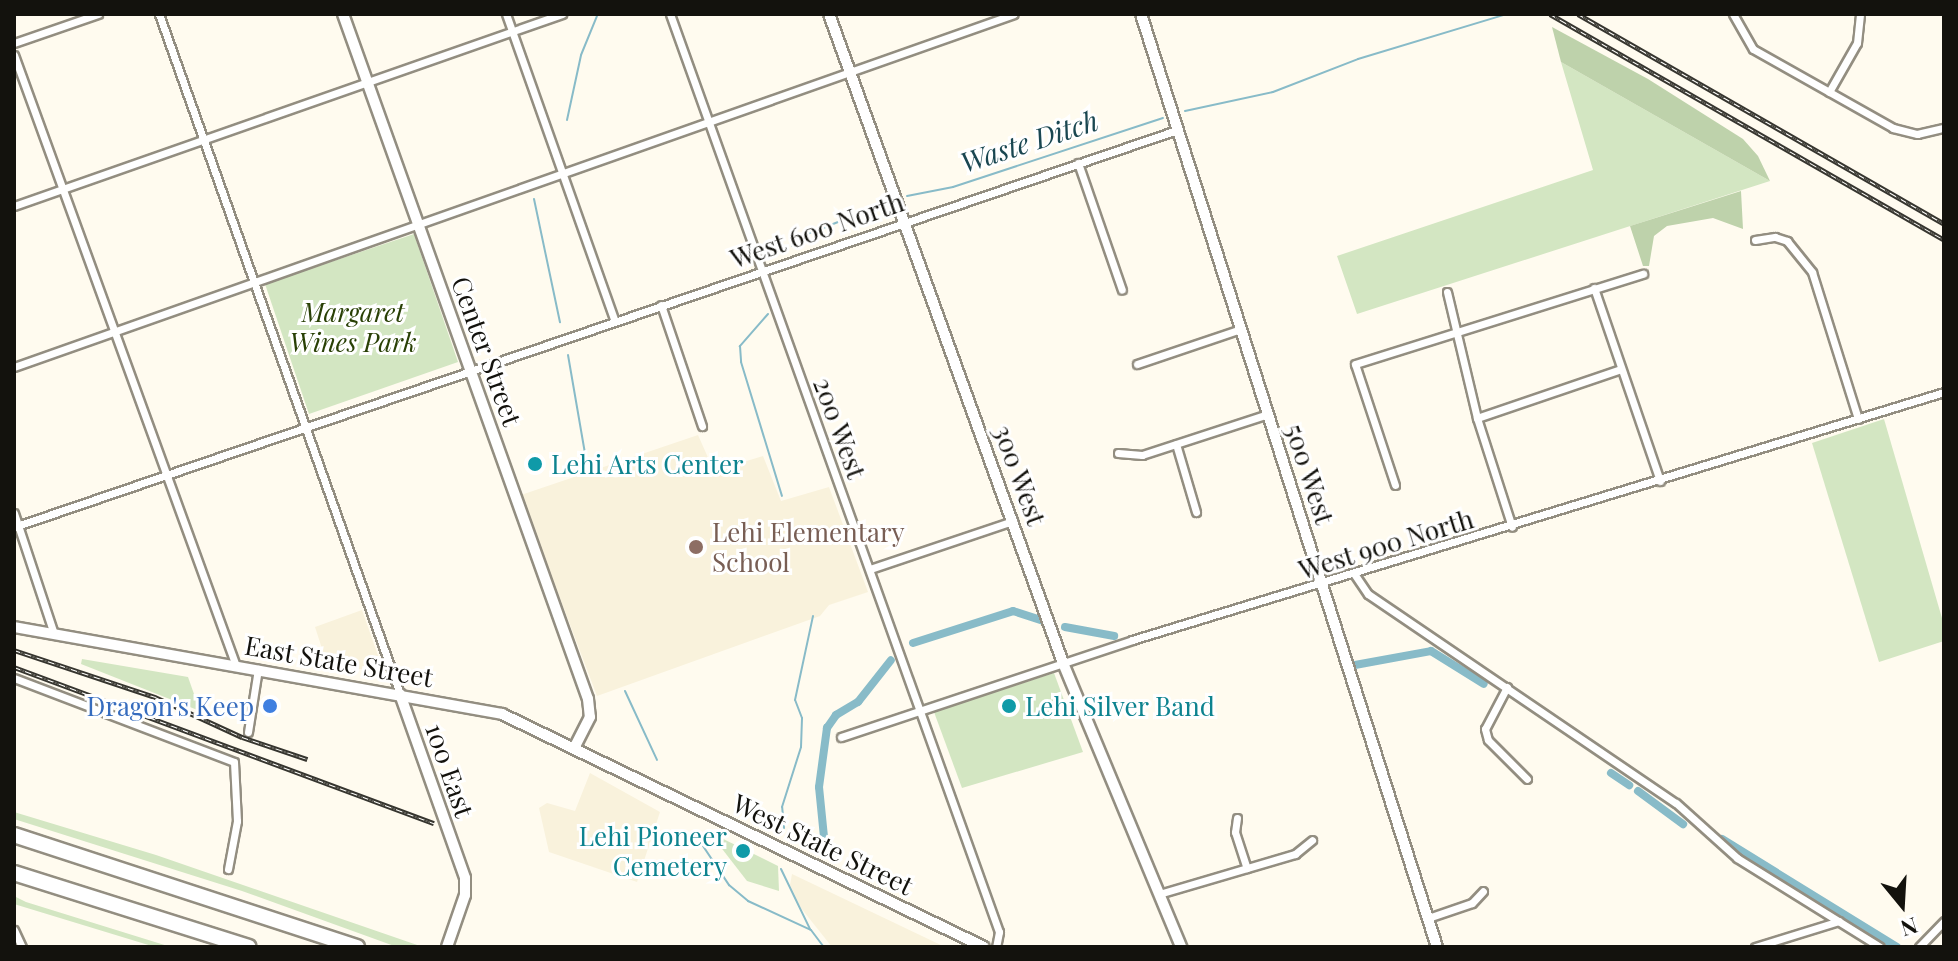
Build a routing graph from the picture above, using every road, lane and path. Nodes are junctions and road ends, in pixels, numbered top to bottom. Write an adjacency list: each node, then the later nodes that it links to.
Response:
1 (98, 14): 13 (street)
2 (159, 14): 21 (street, 100 East)
3 (343, 14): 16 (street, Center Street)
4 (506, 14): 12 (street)
5 (562, 14): 12 (street)
6 (670, 14): 18 (street, 200 West)
7 (829, 14): 15 (street, 300 West)
8 (1014, 14): 15 (street)
9 (1141, 14): 20 (street, 500 West)
10 (1733, 14): 17 (street)
11 (1860, 14): 17 (street)
12 (512, 32): 16 (street); 23 (street)
13 (14, 43)
14 (14, 55): 24 (street)
15 (850, 73): 18 (street); 26 (street, 300 West)
16 (367, 81): 21 (street); 27 (street, Center Street)
17 (1829, 92): 19 (street)
18 (710, 123): 23 (street); 29 (street, 200 West)
19 (1944, 128)
20 (1177, 130): 22 (street, West 600 North); 37 (street, 500 West)
21 (203, 139): 24 (street); 31 (street, 100 East)
22 (1078, 163): 26 (street, West 600 North); 33 (street)
23 (565, 174): 27 (street); 36 (street)
24 (62, 188): 25 (street); 38 (street)
25 (14, 206)
26 (903, 221): 29 (street, West 600 North); 57 (street, 300 West)
27 (419, 227): 31 (street); 42 (street, Center Street)
28 (1755, 240): 47 (street)
29 (761, 270): 35 (street, West 600 North); 60 (street, 200 West)
30 (1643, 274): 32 (street)
31 (255, 282): 38 (street); 49 (street, 100 East)
32 (1594, 288): 39 (street); 43 (street)
33 (1122, 290)
34 (1447, 292): 39 (street)
35 (661, 305): 36 (street, West 600 North); 48 (street)
36 (615, 321): 42 (street, West 600 North)
37 (1241, 329): 40 (street); 45 (street, 500 West)
38 (114, 331): 41 (street); 52 (street)
39 (1455, 334): 46 (street); 54 (street)
40 (1137, 364)
41 (14, 367)
42 (470, 370): 49 (street, West 600 North); 74 (street, Center Street)
43 (1618, 370): 46 (street); 53 (street)
44 (1944, 392): 47 (street, West 900 North)
45 (1268, 414): 50 (street); 62 (street, 500 West)
46 (1477, 418): 59 (street)
47 (1858, 419): 53 (street, West 900 North)
48 (702, 426)
49 (307, 427): 52 (street, West 600 North); 70 (street, 100 East)
50 (1176, 444): 51 (street); 55 (street)
51 (1118, 453)
52 (166, 476): 58 (street, West 600 North); 66 (street)
53 (1660, 481): 59 (street, West 900 North)
54 (1395, 485)
55 (1196, 512)
56 (14, 513): 58 (street)
57 (1013, 521): 60 (street); 65 (street, 300 West)
58 (16, 527): 64 (street)
59 (1512, 527): 61 (street, West 900 North)
60 (870, 569): 71 (street, 200 West)
61 (1355, 575): 62 (street, West 900 North); 69 (street)
62 (1322, 585): 65 (street, West 900 North); 85 (street, 500 West)
63 (14, 627): 64 (street, East State Street)
64 (54, 634): 66 (street, East State Street)
65 (1063, 663): 71 (street, West 900 North); 84 (street, 300 West)
66 (236, 666): 67 (street, East State Street)
67 (258, 669): 70 (street, East State Street); 72 (street)
68 (14, 678): 81 (street)
69 (1507, 687): 75 (street); 86 (street)
70 (400, 694): 74 (street, East State Street); 92 (street, 100 East)
71 (920, 710): 73 (street, West 900 North); 94 (street, 200 West)
72 (248, 732)
73 (841, 737)
74 (575, 747): 76 (street, East State Street)
75 (1527, 779)
76 (642, 781): 93 (street, West State Street)
77 (1237, 818): 80 (street)
78 (14, 835): 91 (highway)
79 (1312, 840): 80 (street)
80 (1247, 868): 84 (street)
81 (228, 869)
82 (14, 873): 90 (highway)
83 (1483, 891): 85 (street)
84 (1159, 894): 95 (street, 300 West)
85 (1428, 918): 96 (street, 500 West)
86 (1839, 921): 97 (street); 98 (street)
87 (1944, 921): 99 (street)
88 (15, 929): 89 (street)
89 (22, 947)
90 (249, 947)
91 (357, 947)
92 (447, 947)
93 (984, 947)
94 (996, 947)
95 (1181, 947)
96 (1437, 947)
97 (1755, 947)
98 (1880, 947)
99 (1919, 947)

